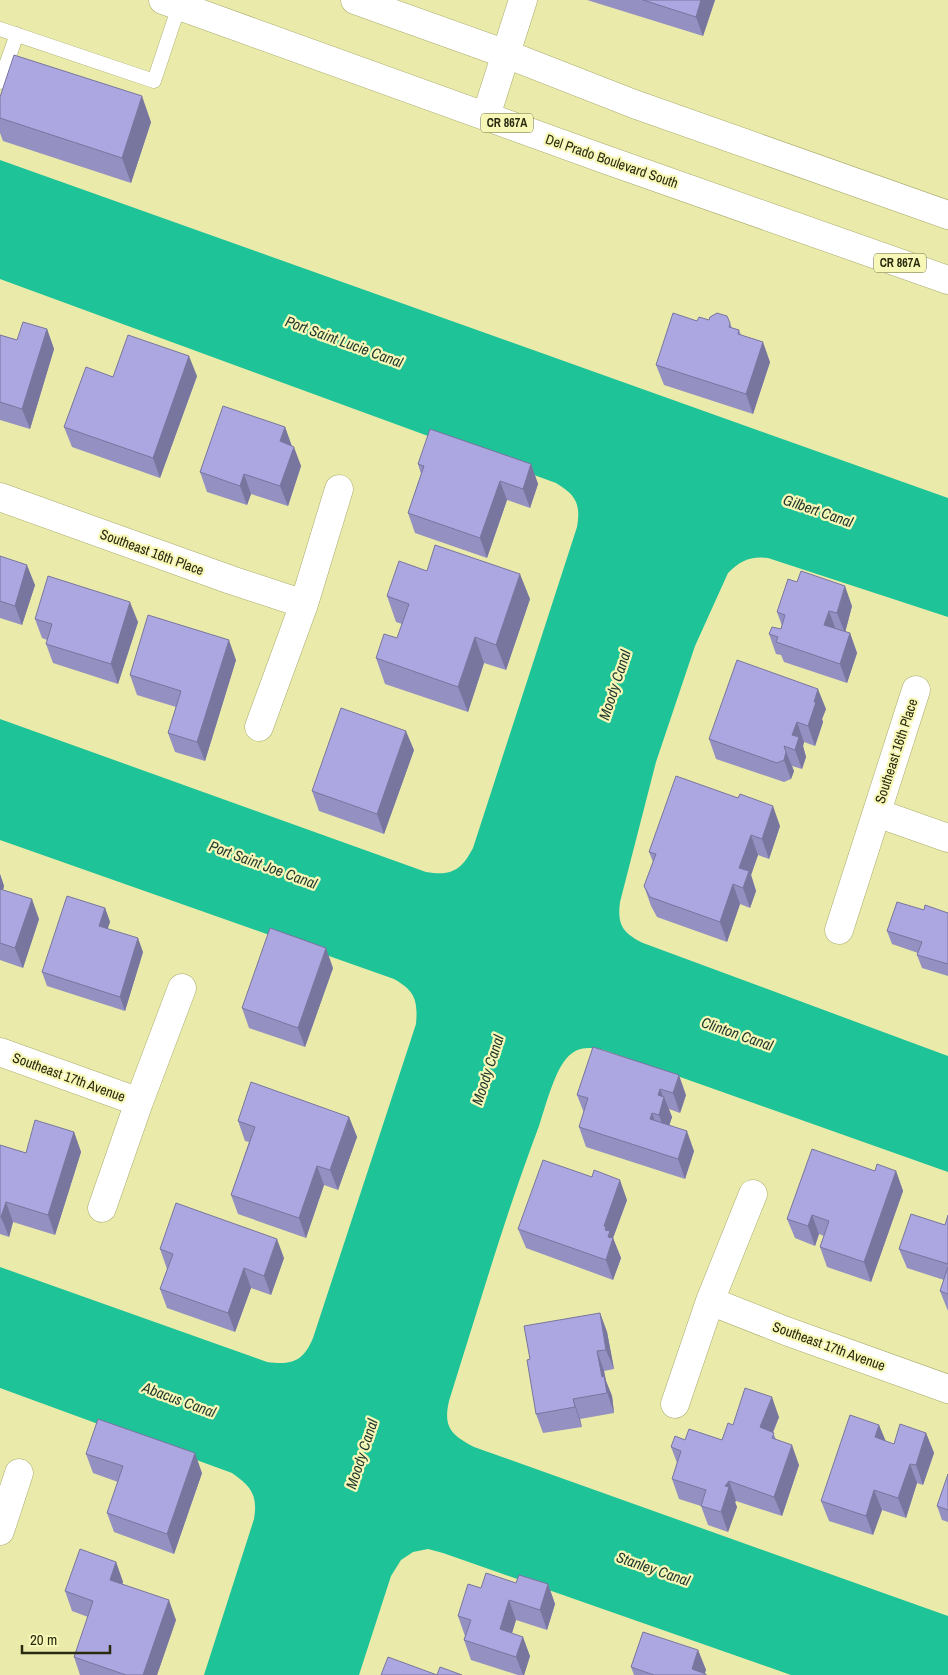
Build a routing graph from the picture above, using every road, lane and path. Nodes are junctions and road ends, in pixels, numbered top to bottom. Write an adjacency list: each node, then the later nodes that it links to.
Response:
1 (355, 0): 6 (street)
2 (523, 0): 6 (street)
3 (171, 3): 5 (lane); 8 (street, Del Prado Boulevard South / CR 867A)
4 (0, 28): 5 (lane)
5 (17, 34): 7 (lane)
6 (506, 54): 8 (street); 9 (street)
7 (0, 82)
8 (486, 116): 10 (street, Del Prado Boulevard South / CR 867A)
9 (948, 215)
10 (948, 280)
11 (339, 489): 13 (street)
12 (0, 497): 13 (street, Southeast 16th Place)
13 (304, 604): 15 (street)
14 (916, 690): 16 (street, Southeast 16th Place)
15 (259, 727)
16 (877, 813): 17 (street, Southeast 16th Place); 18 (street, Southeast 16th Place)
17 (948, 838)
18 (839, 930)
19 (182, 988): 21 (street, Southeast 17th Avenue)
20 (0, 1052): 21 (street, Southeast 17th Avenue)
21 (139, 1102): 23 (street, Southeast 17th Avenue)
22 (753, 1194): 24 (street)
23 (102, 1208)
24 (710, 1301): 25 (street, Southeast 17th Avenue); 26 (street)
25 (948, 1389)
26 (675, 1404)
27 (20, 1473): 28 (street)
28 (0, 1531)

